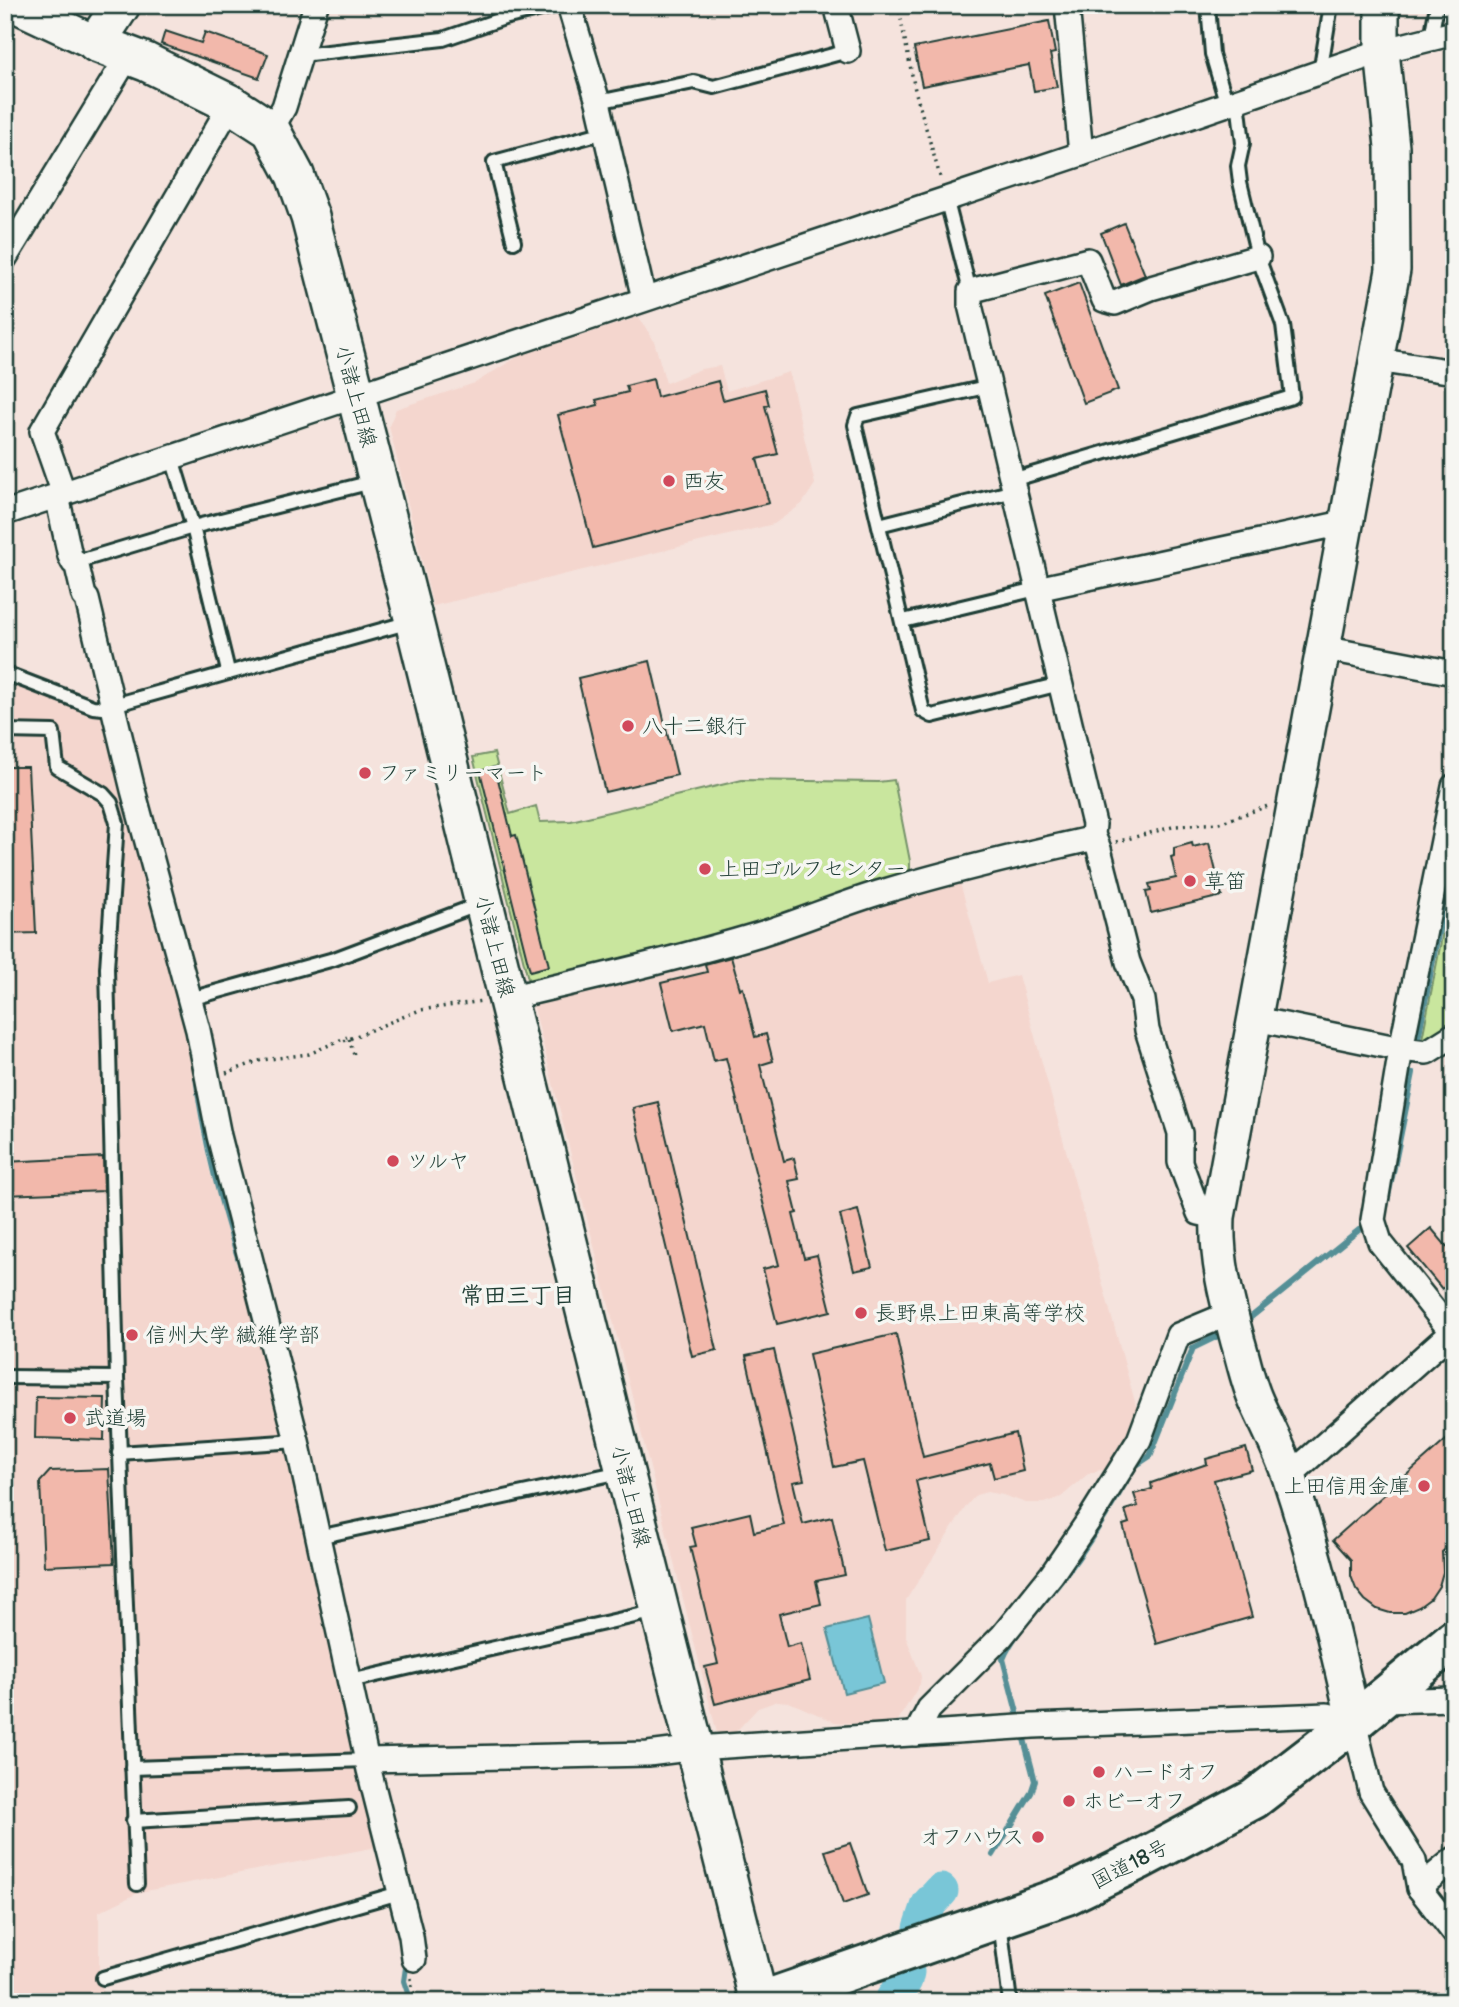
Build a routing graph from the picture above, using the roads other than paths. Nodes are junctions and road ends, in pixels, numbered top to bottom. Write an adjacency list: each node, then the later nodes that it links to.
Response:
1 (15, 5): 13 (street)
2 (121, 5): 13 (main road)
3 (316, 5): 16 (street)
4 (558, 5): 16 (lane)
5 (569, 5): 18 (street)
6 (836, 5): 14 (street)
7 (1067, 5): 23 (street)
8 (1208, 5): 19 (lane)
9 (1331, 5): 17 (lane)
10 (1382, 5): 15 (street)
11 (1437, 5): 12 (lane)
12 (1442, 35): 15 (street)
13 (112, 49): 20 (main road, 小諸上田線); 27 (street)
14 (848, 51): 18 (lane)
15 (1382, 51): 17 (street); 30 (street)
16 (301, 54): 21 (street)
17 (1320, 73): 19 (street)
18 (598, 102): 22 (street)
19 (1232, 103): 23 (street); 26 (lane)
20 (231, 104): 21 (main road, 小諸上田線); 37 (street)
21 (271, 130): 33 (main road, 小諸上田線)
22 (605, 132): 25 (lane); 29 (street)
23 (1081, 155): 24 (street)
24 (946, 198): 28 (lane); 29 (street)
25 (514, 242)
26 (1258, 257): 28 (street); 36 (lane)
27 (5, 258)
28 (970, 291): 32 (street)
29 (644, 299): 33 (street)
30 (1376, 360): 31 (street); 39 (street)
31 (1454, 372)
32 (989, 386): 36 (street); 40 (lane)
33 (355, 396): 34 (street); 35 (main road, 小諸上田線)
34 (172, 458): 37 (street); 41 (lane)
35 (378, 481): 41 (lane); 44 (main road, 小諸上田線)
36 (1013, 486): 40 (lane); 43 (street)
37 (60, 495): 38 (street); 42 (street)
38 (5, 513)
39 (1348, 522): 43 (street); 46 (street)
40 (879, 525): 45 (lane)
41 (193, 527): 42 (lane); 47 (lane)
42 (76, 562): 51 (street)
43 (1037, 589): 45 (lane); 50 (street)
44 (414, 621): 47 (lane); 55 (main road, 小諸上田線)
45 (903, 621): 50 (lane)
46 (1323, 648): 49 (street); 58 (street)
47 (228, 671): 51 (lane)
48 (5, 673): 51 (lane)
49 (1454, 673)
50 (1060, 684): 54 (street)
51 (107, 707): 57 (street)
52 (5, 731): 65 (lane)
53 (1454, 786): 60 (street)
54 (1096, 842): 56 (street); 61 (street)
55 (484, 902): 56 (main road, 小諸上田線); 57 (lane)
56 (508, 996): 68 (main road, 小諸上田線)
57 (190, 999): 66 (street)
58 (1256, 1019): 60 (street); 61 (street)
59 (1454, 1035): 60 (street)
60 (1401, 1049): 63 (street)
61 (1218, 1217): 62 (street)
62 (1233, 1322): 69 (street); 76 (street)
63 (1453, 1332): 69 (street)
64 (5, 1377): 65 (lane)
65 (117, 1378): 67 (lane)
66 (292, 1441): 67 (lane); 70 (street)
67 (119, 1453): 79 (lane)
68 (625, 1472): 70 (lane); 71 (main road, 小諸上田線)
69 (1289, 1476): 75 (street)
70 (318, 1537): 73 (street)
71 (660, 1610): 73 (lane); 77 (main road, 小諸上田線)
72 (1454, 1639): 75 (highway, 国道18号)
73 (350, 1681): 78 (street)
74 (1454, 1699): 75 (street)
75 (1366, 1712): 76 (street); 84 (street); 86 (highway, 国道18号)
76 (916, 1734): 77 (street)
77 (696, 1748): 78 (street); 90 (main road, 小諸上田線)
78 (361, 1760): 79 (lane); 85 (street)
79 (132, 1768): 81 (lane)
80 (349, 1808): 81 (lane)
81 (133, 1821): 83 (lane)
82 (1454, 1859): 84 (street)
83 (137, 1884)
84 (1419, 1888): 87 (street)
85 (394, 1895): 88 (street); 89 (lane)
86 (1000, 1920): 90 (highway, 国道18号); 91 (lane)
87 (1454, 1933)
88 (414, 1959)
89 (103, 1978)
90 (759, 2002)
91 (1010, 2002)

